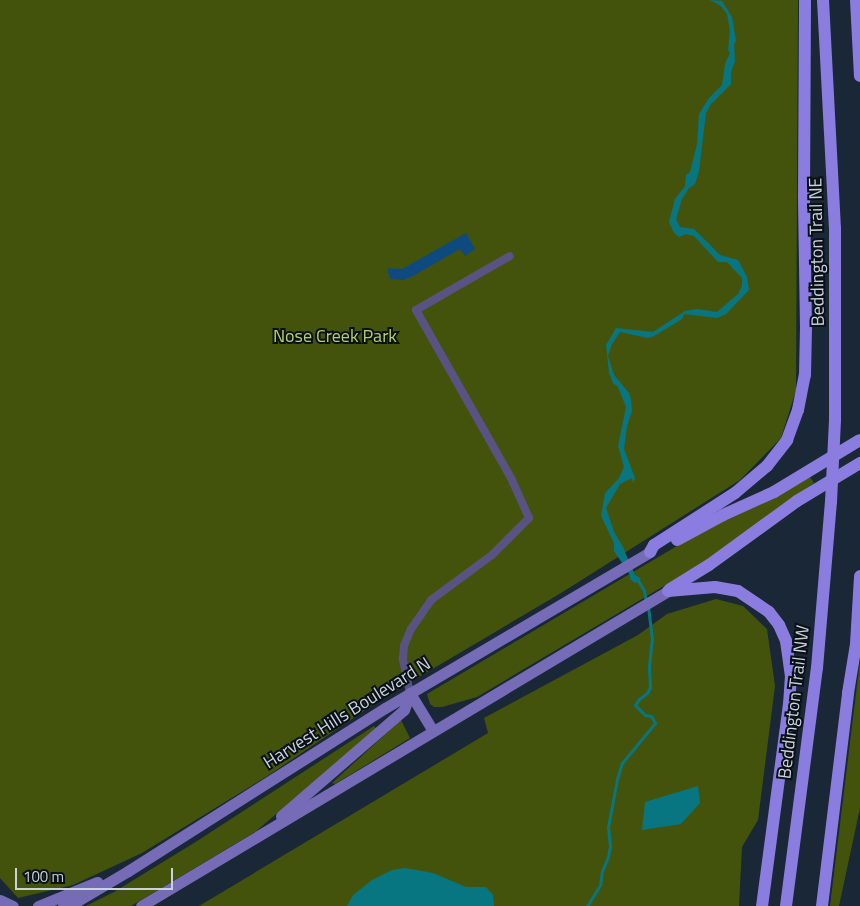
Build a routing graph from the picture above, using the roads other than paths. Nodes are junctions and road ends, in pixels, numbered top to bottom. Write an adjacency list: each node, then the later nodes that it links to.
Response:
1 (805, 0): 9 (main road)
2 (823, 0): 8 (main road, Beddington Trail NE, bridge)
3 (856, 0): 4 (main road)
4 (860, 76)
5 (510, 256): 14 (street)
6 (860, 440): 9 (main road)
7 (860, 463): 11 (main road)
8 (831, 502): 24 (main road, Beddington Trail NW)
9 (650, 552): 14 (main road, Harvest Hills Boulevard N)
10 (860, 576): 13 (main road)
11 (668, 591): 15 (main road); 23 (main road)
12 (860, 609): 13 (main road)
13 (856, 644): 25 (main road)
14 (410, 693): 15 (main road); 16 (main road); 17 (main road, Harvest Hills Boulevard N)
15 (433, 731): 16 (main road)
16 (255, 838): 22 (main road)
17 (123, 874): 20 (main road); 21 (main road, Harvest Hills Boulevard N)
18 (0, 900): 19 (main road)
19 (13, 906)
20 (38, 906)
21 (63, 906)
22 (141, 906)
23 (762, 906)
24 (786, 906)
25 (822, 906)

